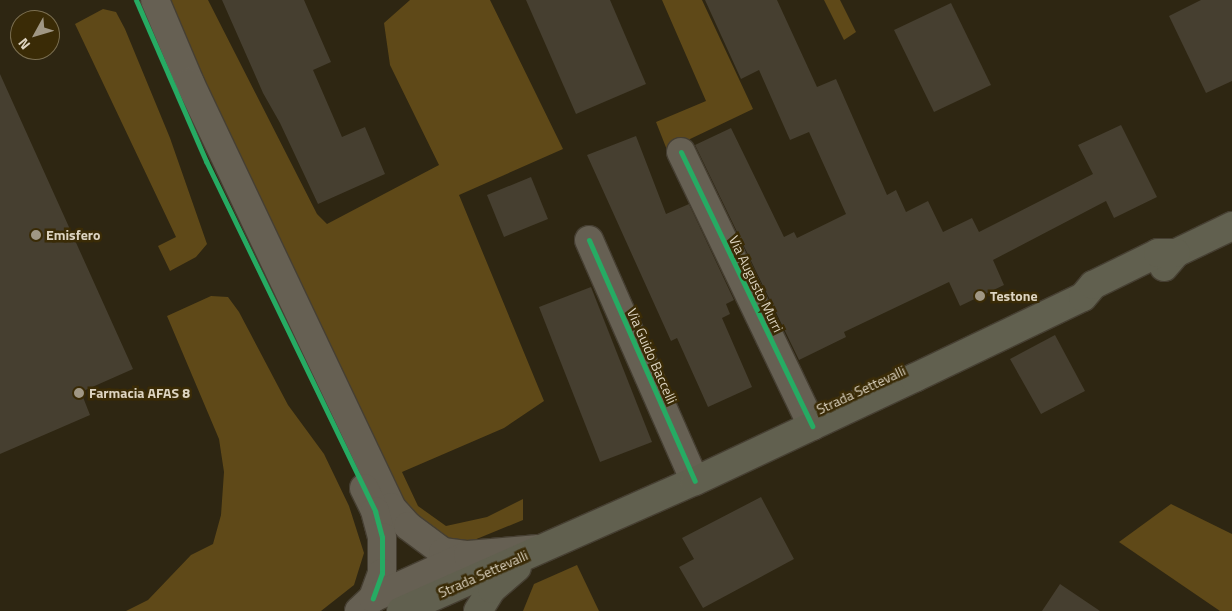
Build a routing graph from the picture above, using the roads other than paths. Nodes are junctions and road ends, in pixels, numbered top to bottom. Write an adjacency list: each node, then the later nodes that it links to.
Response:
1 (136, 0): 10 (street)
2 (155, 0): 9 (street)
3 (681, 152): 6 (street, Via Augusto Murri)
4 (1232, 226): 6 (main road, Strada Settevalli)
5 (589, 240): 7 (street, Via Guido Baccelli)
6 (812, 426): 7 (main road, Strada Settevalli)
7 (695, 481): 8 (main road, Strada Settevalli)
8 (537, 549): 9 (street, Strada Settevalli); 11 (main road, Strada Settevalli); 12 (main road)
9 (468, 555): 10 (street, Strada Settevalli)
10 (366, 604)
11 (402, 611)
12 (478, 611)

